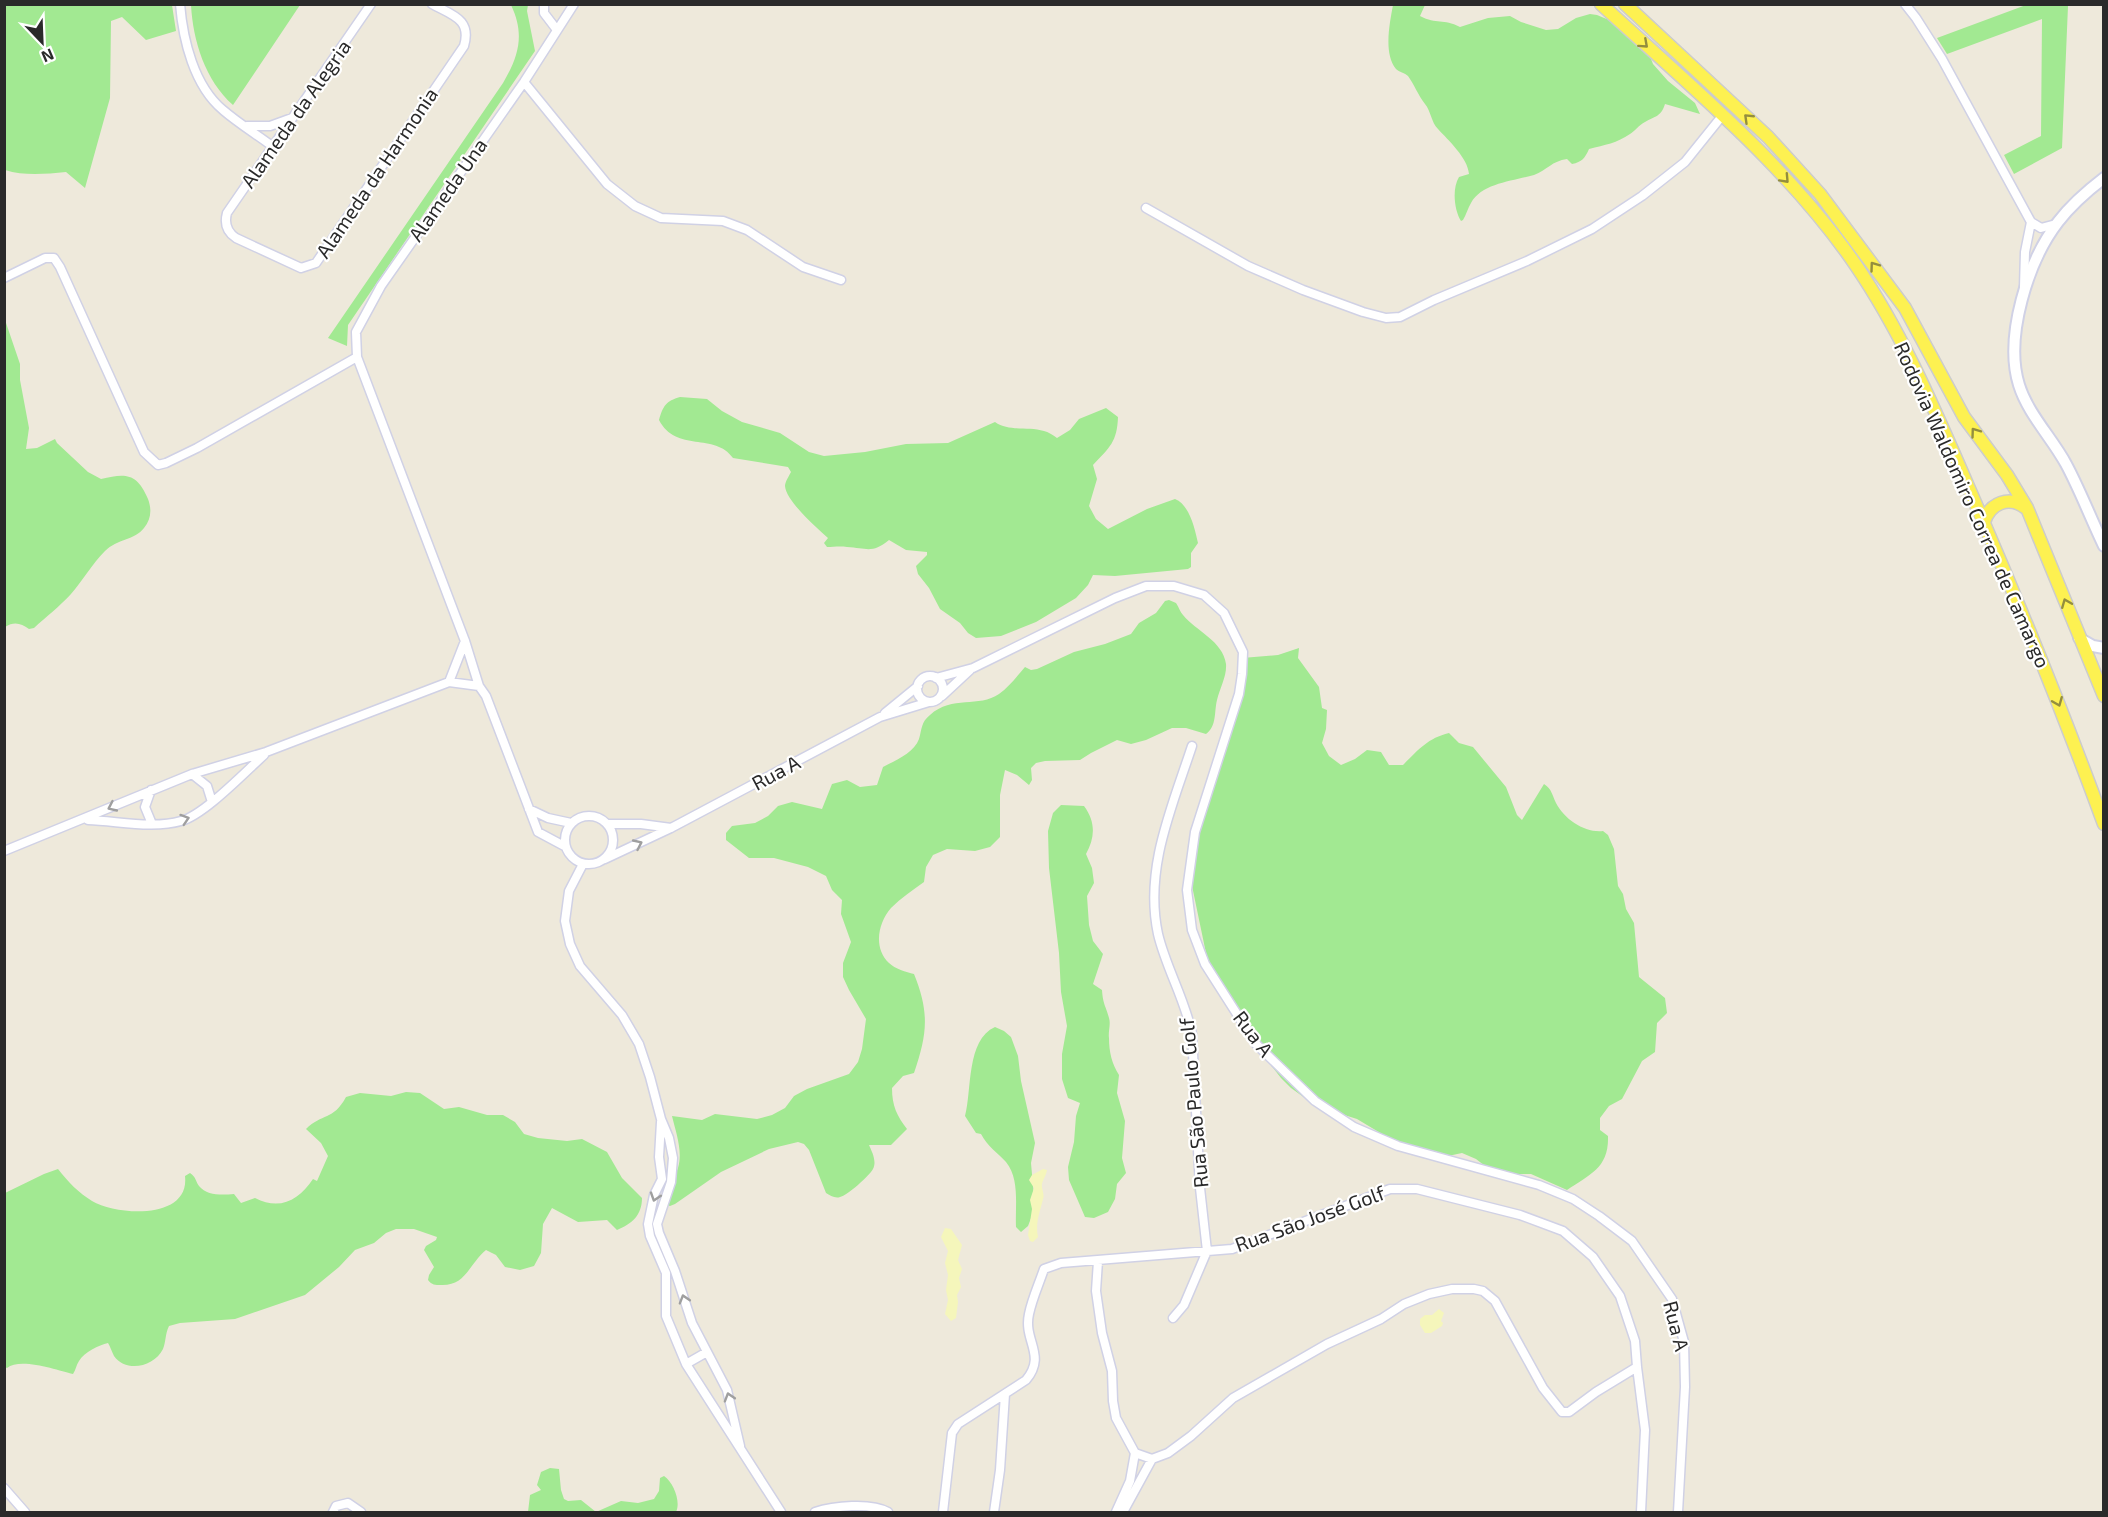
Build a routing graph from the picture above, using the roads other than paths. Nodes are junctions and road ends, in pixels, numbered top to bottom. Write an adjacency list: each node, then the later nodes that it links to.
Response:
1 (180, 4): 13 (street)
2 (371, 4): 12 (street, Alameda da Alegria)
3 (432, 4): 19 (street, Alameda da Harmonia)
4 (544, 4): 9 (street)
5 (574, 4): 9 (street, Alameda Una)
6 (1601, 4): 11 (main road, Rodovia Waldomiro Correa de Camargo, one-way to 11)
7 (1625, 4): 24 (main road, Rodovia Waldomiro Correa de Camargo, one-way to 7)
8 (1905, 4): 17 (street)
9 (557, 30): 10 (street, Alameda Una)
10 (524, 82): 21 (street); 23 (street, Alameda Una)
11 (1722, 116): 16 (street); 25 (main road, Rodovia Waldomiro Correa de Camargo, one-way to 25)
12 (292, 118): 13 (street); 14 (street, Alameda da Alegria)
13 (247, 126): 14 (street)
14 (272, 146): 19 (street, Alameda da Alegria)
15 (2103, 178): 18 (street)
16 (1146, 208)
17 (2031, 222): 18 (street); 22 (street)
18 (2056, 224): 22 (street)
19 (226, 225)
20 (4, 278): 23 (street)
21 (841, 280)
22 (2024, 293): 26 (street)
23 (357, 357): 28 (street)
24 (2027, 508): 25 (main road); 27 (main road, Rodovia Waldomiro Correa de Camargo, one-way to 24)
25 (1984, 522): 45 (main road, Rodovia Waldomiro Correa de Camargo, one-way to 45)
26 (2103, 546)
27 (2079, 638): 29 (street); 35 (main road, Rodovia Waldomiro Correa de Camargo)
28 (465, 641): 32 (street); 34 (street)
29 (2103, 648)
30 (973, 668): 31 (street, Rua A); 36 (street, Rua A); 78 (street, Rua A)
31 (936, 678): 33 (street, Rua A); 36 (street)
32 (449, 682): 34 (street); 40 (street)
33 (918, 686): 37 (street); 38 (street, Rua A)
34 (479, 687): 44 (street)
35 (2103, 696)
36 (941, 697): 37 (street, Rua A)
37 (929, 702): 38 (street, Rua A)
38 (880, 717): 50 (street, Rua A)
39 (1192, 746): 56 (street, Rua São Paulo Golf)
40 (266, 753): 41 (street); 43 (street)
41 (192, 774): 42 (street); 43 (street)
42 (151, 790): 46 (street, one-way to 46); 48 (street)
43 (212, 802): 48 (street, one-way to 43)
44 (529, 809): 47 (street); 51 (street)
45 (2102, 818)
46 (85, 819): 48 (street); 52 (street)
47 (571, 823): 49 (street); 51 (street)
48 (152, 824)
49 (608, 824): 50 (street); 53 (street)
50 (671, 828): 53 (street, Rua A, one-way to 50)
51 (566, 847): 54 (street)
52 (4, 851)
53 (605, 859): 54 (street)
54 (583, 864): 55 (street)
55 (661, 1119): 59 (street, one-way to 55); 60 (street, one-way to 60)
56 (1207, 1251): 57 (street, Rua São José Golf); 58 (street, Rua São Paulo Golf); 61 (street, Rua São José Golf)
57 (1098, 1260): 62 (street, Rua São José Golf); 64 (street)
58 (1173, 1318)
59 (707, 1352): 60 (street); 63 (street, one-way to 59)
60 (686, 1364): 63 (street)
61 (1637, 1367): 65 (street); 77 (street, Rua São José Golf)
62 (1007, 1392): 73 (street); 74 (street)
63 (740, 1446): 70 (street)
64 (1135, 1453): 65 (street); 75 (street)
65 (1152, 1459): 76 (street)
66 (4, 1488): 67 (street)
67 (25, 1512)
68 (333, 1512): 69 (street)
69 (361, 1512)
70 (781, 1512)
71 (815, 1512): 72 (street)
72 (888, 1512)
73 (944, 1512)
74 (994, 1512)
75 (1116, 1512)
76 (1123, 1512)
77 (1641, 1512)
78 (1678, 1512)

